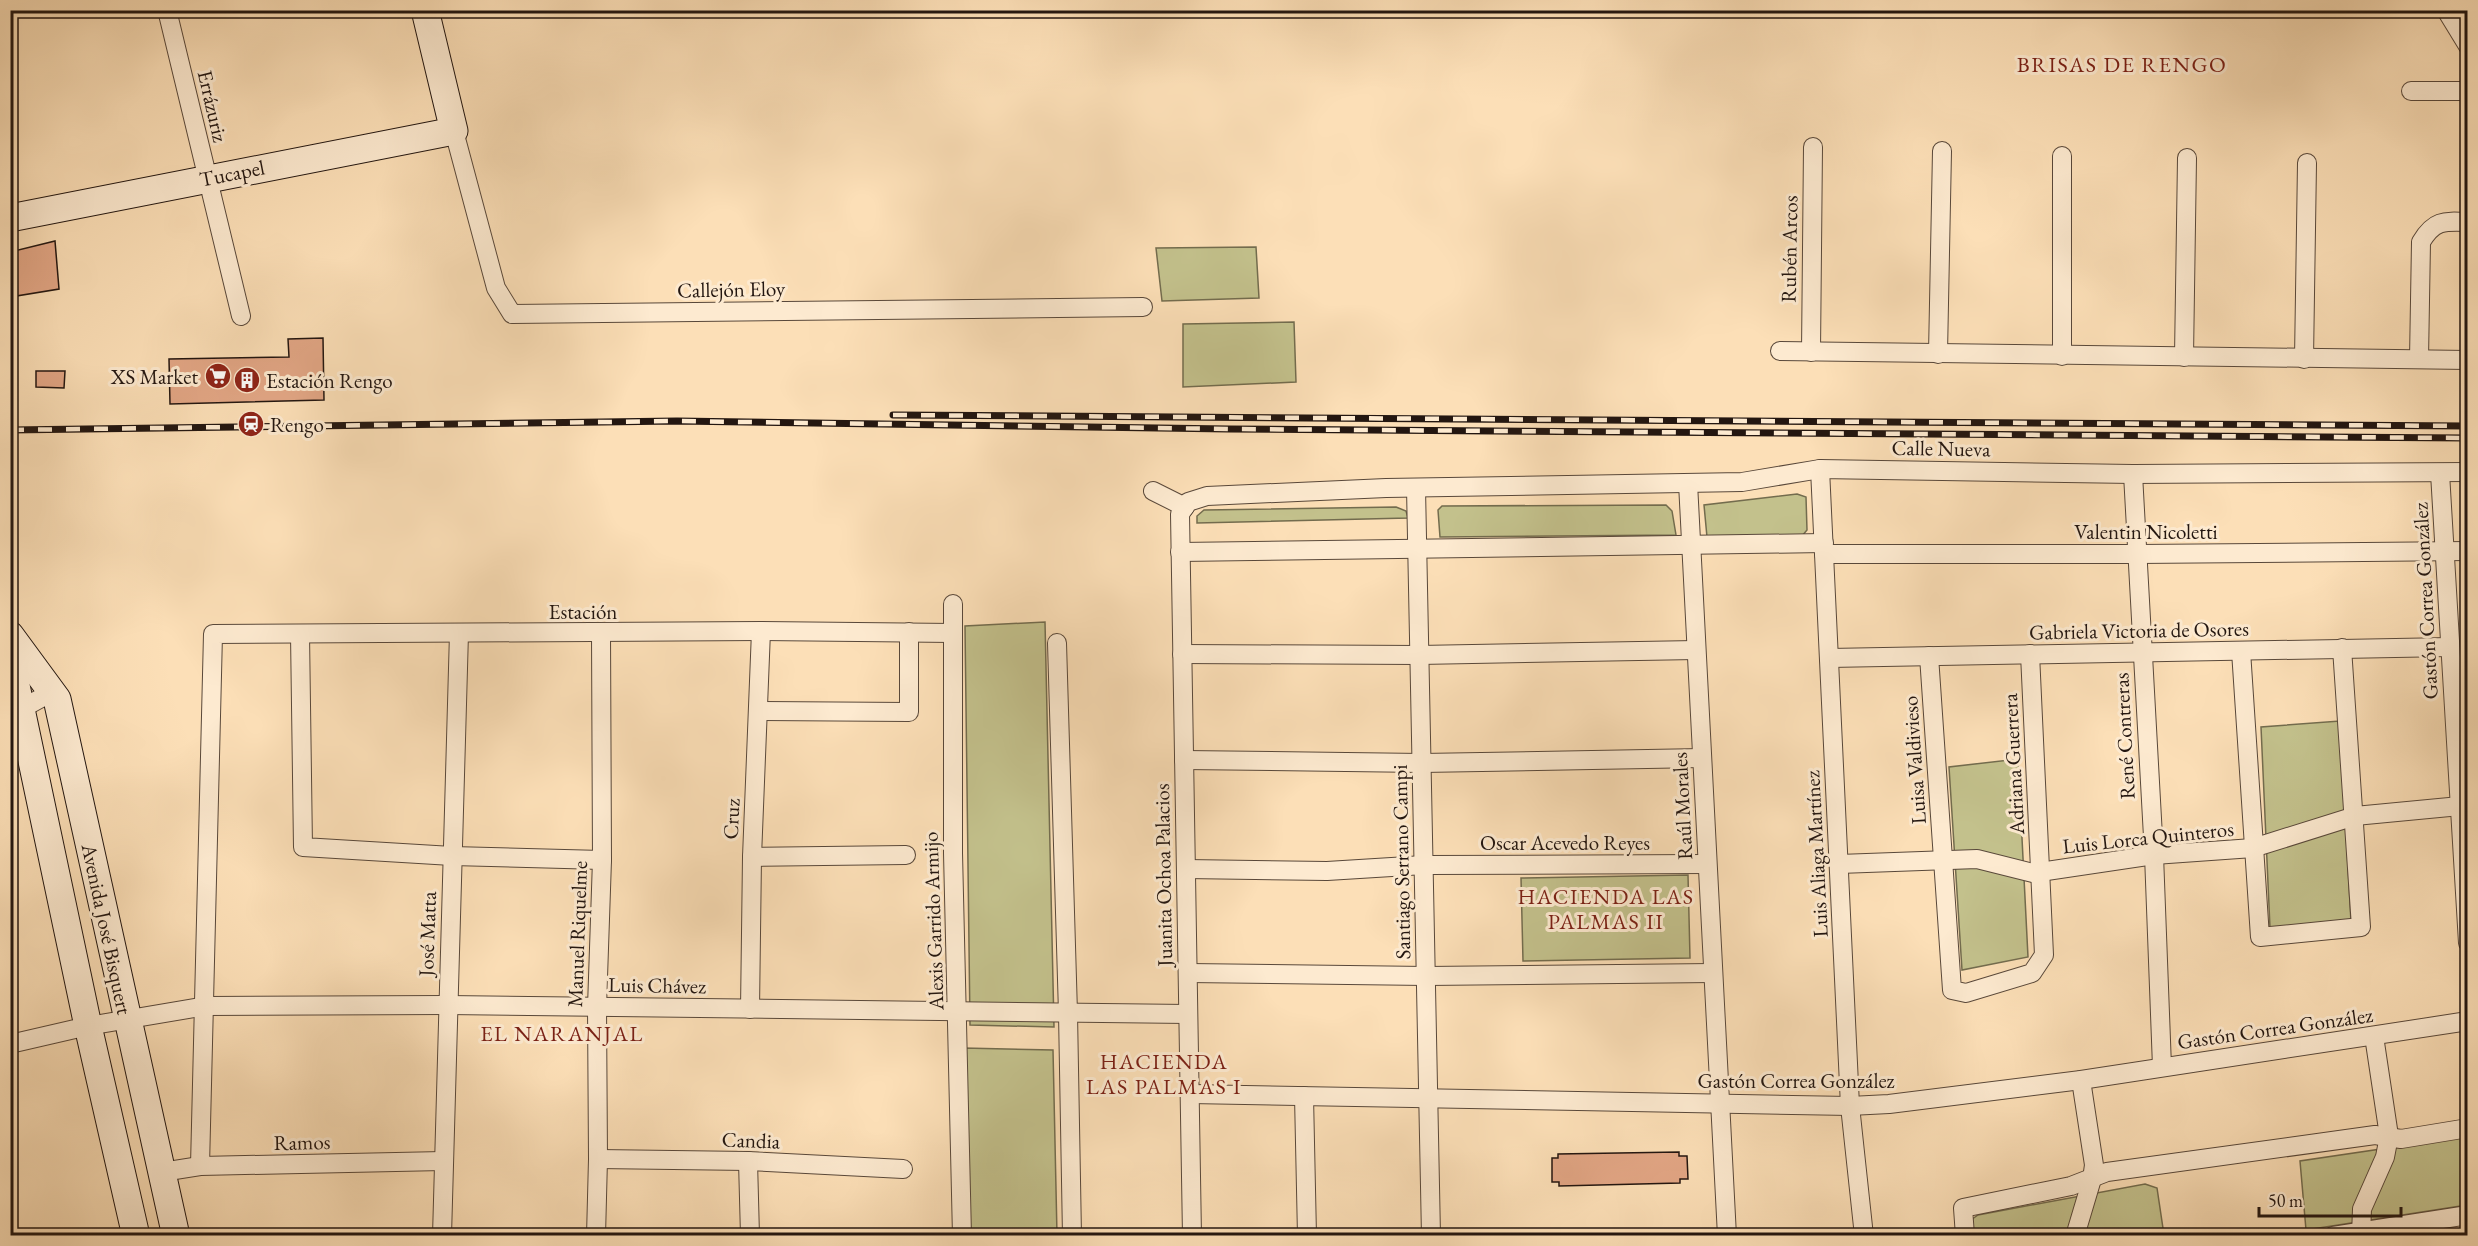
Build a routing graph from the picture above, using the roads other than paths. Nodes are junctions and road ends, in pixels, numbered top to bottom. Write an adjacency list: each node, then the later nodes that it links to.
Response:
1 (167, 10): 13 (street, Errázuriz)
2 (425, 10): 7 (main road)
3 (2446, 10): 4 (street)
4 (2468, 46)
5 (2411, 91): 6 (street)
6 (2468, 91)
7 (454, 130): 13 (main road, Tucapel); 16 (street, Callejón Eloy)
8 (1813, 147): 19 (street, Rubén Arcos)
9 (1942, 151): 20 (street)
10 (2062, 156): 21 (street)
11 (2187, 158): 22 (street)
12 (2307, 163): 23 (street)
13 (206, 178): 14 (main road, Tucapel); 17 (street, Errázuriz)
14 (10, 218)
15 (2468, 222): 24 (street)
16 (1143, 307)
17 (241, 316)
18 (1780, 351): 19 (street)
19 (1811, 352): 20 (street)
20 (1938, 354): 21 (street)
21 (2062, 356): 22 (street)
22 (2184, 357): 23 (street)
23 (2304, 359): 24 (street)
24 (2419, 359): 25 (street)
25 (2468, 360)
26 (1820, 469): 29 (street, Calle Nueva); 30 (street, Calle Nueva); 35 (street, Luis Aliaga Martínez)
27 (2468, 472): 28 (street, Calle Nueva)
28 (2440, 473): 29 (street, Calle Nueva); 37 (street, Gastón Correa González)
29 (2133, 474): 40 (street, René Contreras)
30 (1688, 483): 31 (street, Calle Nueva); 34 (street, Raúl Morales)
31 (1416, 488): 33 (street, Calle Nueva); 36 (street, Santiago Serrano Campi)
32 (1153, 491): 33 (street)
33 (1182, 510): 39 (street, Juanita Ochoa Palacios)
34 (1691, 545): 35 (street, Valentin Nicoletti); 36 (street, Valentin Nicoletti); 52 (street, Raúl Morales)
35 (1824, 548): 40 (street, Valentin Nicoletti); 60 (street, Luis Aliaga Martínez)
36 (1417, 549): 39 (street, Valentin Nicoletti); 57 (street, Santiago Serrano Campi)
37 (2444, 550): 38 (street, Valentin Nicoletti); 40 (street, Valentin Nicoletti); 50 (street, Gastón Correa González)
38 (2468, 551)
39 (1180, 552): 55 (street, Juanita Ochoa Palacios)
40 (2138, 554): 53 (street, René Contreras)
41 (953, 604): 46 (street, Alexis Garrido Armijo)
42 (761, 631): 43 (street, Estación); 45 (street, Estación); 63 (street, Cruz)
43 (909, 632): 46 (street, Estación); 63 (street)
44 (459, 633): 45 (street, Estación); 48 (street, Estación); 73 (street, José Matta)
45 (602, 633): 76 (street, Manuel Riquelme)
46 (953, 633): 90 (street, Alexis Garrido Armijo)
47 (10, 634): 61 (main road, Avenida José Bisquert)
48 (300, 634): 73 (street); 87 (street, Estación)
49 (1057, 643): 91 (street)
50 (2450, 646): 51 (street, Gabriela Victoria de Osores); 65 (street, Gastón Correa González)
51 (2342, 648): 54 (street, Gabriela Victoria de Osores); 69 (street)
52 (1696, 650): 57 (street); 64 (street, Raúl Morales)
53 (2142, 651): 54 (street, Gabriela Victoria de Osores); 56 (street, Gabriela Victoria de Osores); 72 (street, René Contreras)
54 (2241, 651): 70 (street)
55 (1182, 654): 57 (street); 66 (street, Juanita Ochoa Palacios)
56 (2030, 654): 58 (street, Gabriela Victoria de Osores); 81 (street, Adriana Guerrera)
57 (1419, 655): 67 (street, Santiago Serrano Campi)
58 (1929, 656): 60 (street, Gabriela Victoria de Osores); 75 (street, Luisa Valdivieso)
59 (10, 657): 62 (main road, Avenida José Bisquert)
60 (1829, 658): 78 (street, Luis Aliaga Martínez)
61 (52, 692): 62 (street); 93 (main road, Avenida José Bisquert)
62 (16, 710): 95 (main road, Avenida José Bisquert)
63 (759, 711): 74 (street, Cruz)
64 (1702, 758): 67 (street); 77 (street, Raúl Morales)
65 (2462, 759): 68 (street, Gastón Correa González)
66 (1184, 760): 67 (street); 80 (street, Juanita Ochoa Palacios)
67 (1422, 763): 79 (street, Santiago Serrano Campi)
68 (2460, 806): 69 (street, Luis Lorca Quinteros); 82 (street, Gastón Correa González)
69 (2355, 816): 70 (street, Luis Lorca Quinteros); 70 (street)
70 (2253, 848): 72 (street, Luis Lorca Quinteros)
71 (906, 855): 74 (street)
72 (2154, 855): 81 (street, Luis Lorca Quinteros); 98 (street, René Contreras)
73 (452, 856): 76 (street); 86 (street, José Matta)
74 (752, 857): 89 (street, Cruz)
75 (1943, 860): 78 (street, Luis Lorca Quinteros); 81 (street, Luis Lorca Quinteros); 81 (street, Adriana Guerrera)
76 (602, 861): 88 (street, Manuel Riquelme)
77 (1707, 864): 79 (street, Oscar Acevedo Reyes); 84 (street, Raúl Morales)
78 (1839, 864): 104 (street, Luis Aliaga Martínez)
79 (1424, 865): 80 (street, Oscar Acevedo Reyes); 85 (street, Santiago Serrano Campi)
80 (1186, 869): 83 (street, Juanita Ochoa Palacios)
81 (2040, 872)
82 (2468, 943)
83 (1188, 973): 85 (street); 92 (street, Juanita Ochoa Palacios)
84 (1713, 974): 85 (street); 103 (street, Raúl Morales)
85 (1426, 976): 102 (street, Santiago Serrano Campi)
86 (447, 1005): 87 (street, Luis Chávez); 88 (street, Luis Chávez); 108 (street, José Matta)
87 (206, 1006): 93 (street, Luis Chávez); 110 (street)
88 (597, 1007): 89 (street, Luis Chávez); 107 (street, Manuel Riquelme)
89 (750, 1009): 90 (street, Luis Chávez)
90 (958, 1012): 91 (street, Luis Chávez); 121 (street, Alexis Garrido Armijo)
91 (1068, 1013): 92 (street, Luis Chávez); 122 (street)
92 (1188, 1014): 100 (street, Juanita Ochoa Palacios)
93 (126, 1019): 95 (street, Luis Chávez); 112 (main road, Avenida José Bisquert)
94 (2468, 1021): 96 (street, Gastón Correa González)
95 (88, 1026): 97 (street, Luis Chávez); 116 (main road, Avenida José Bisquert)
96 (2374, 1036): 98 (street, Gastón Correa González); 106 (street)
97 (10, 1044)
98 (2162, 1067): 99 (street, Gastón Correa González)
99 (2081, 1080): 104 (street, Gastón Correa González); 113 (street)
100 (1190, 1094): 101 (street, Gastón Correa González); 123 (street, Juanita Ochoa Palacios)
101 (1304, 1096): 102 (street, Gastón Correa González); 124 (street)
102 (1429, 1098): 103 (street, Gastón Correa González); 125 (street, Santiago Serrano Campi)
103 (1719, 1103): 104 (street, Gastón Correa González); 126 (street, Raúl Morales)
104 (1850, 1106): 127 (street, Luis Aliaga Martínez)
105 (2468, 1128): 106 (street)
106 (2389, 1136): 113 (street); 115 (street)
107 (598, 1159): 109 (street, Candia); 119 (street, Manuel Riquelme)
108 (443, 1161): 110 (street, Ramos); 118 (street, José Matta)
109 (748, 1161): 111 (street, Candia); 120 (street)
110 (200, 1166): 112 (street, Ramos)
111 (903, 1169)
112 (162, 1172): 117 (main road, Avenida José Bisquert)
113 (2092, 1179): 128 (street); 129 (street)
114 (2468, 1215): 115 (street)
115 (2361, 1233): 130 (street)
116 (136, 1236)
117 (176, 1236)
118 (442, 1236)
119 (596, 1236)
120 (750, 1236)
121 (962, 1236)
122 (1072, 1236)
123 (1192, 1236)
124 (1307, 1236)
125 (1431, 1236)
126 (1727, 1236)
127 (1864, 1236)
128 (1965, 1236)
129 (2075, 1236)
130 (2333, 1236)

